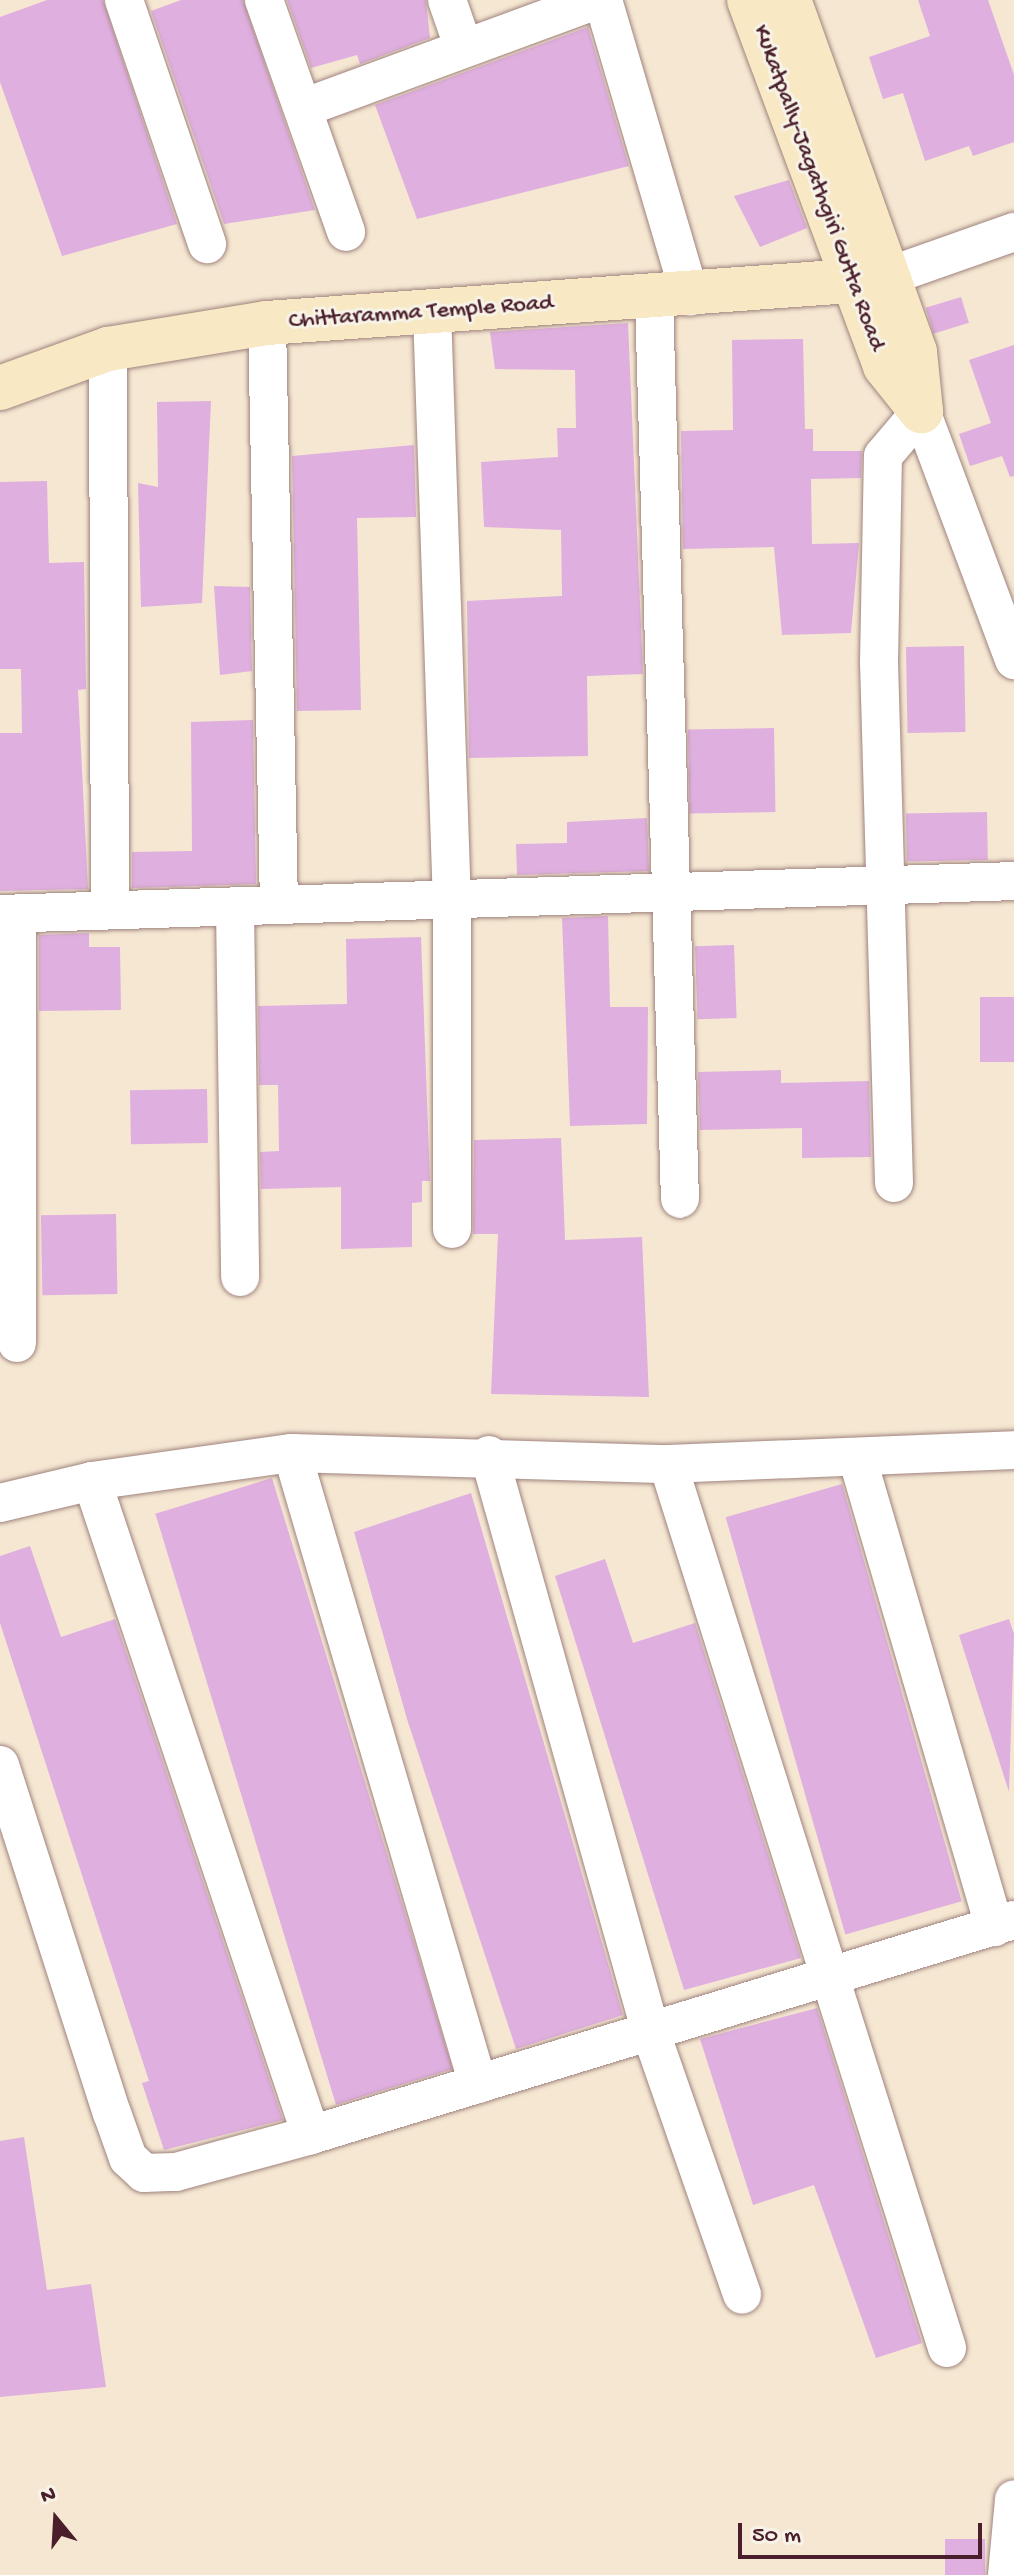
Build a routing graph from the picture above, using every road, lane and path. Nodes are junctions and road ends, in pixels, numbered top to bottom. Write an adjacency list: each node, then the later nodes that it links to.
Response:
1 (124, 0): 11 (street)
2 (264, 0): 8 (street)
3 (447, 0): 7 (street)
4 (600, 0): 7 (street); 13 (street)
5 (749, 0): 12 (street, Kukatpally-Jagathgiri Gutta Road)
6 (789, 0): 12 (street, Kukatpally-Jagathgiri Gutta Road)
7 (463, 46): 8 (street)
8 (303, 108): 9 (street)
9 (346, 232)
10 (1014, 232): 12 (street)
11 (207, 244)
12 (869, 279): 13 (street, Chittaramma Temple Road); 18 (street, Kukatpally-Jagathgiri Gutta Road)
13 (672, 298): 14 (street, Chittaramma Temple Road); 22 (street)
14 (432, 311): 15 (street, Chittaramma Temple Road); 23 (street)
15 (267, 323): 16 (street, Chittaramma Temple Road); 24 (street)
16 (108, 349): 17 (street, Chittaramma Temple Road); 26 (street)
17 (0, 388)
18 (921, 411): 19 (street, Kukatpally-Jagathgiri Gutta Road); 21 (street)
19 (1014, 660)
20 (1014, 881): 21 (street)
21 (884, 883): 22 (street); 28 (street)
22 (670, 897): 23 (street); 29 (street)
23 (452, 903): 24 (street); 30 (street)
24 (279, 905): 25 (street)
25 (235, 908): 26 (street); 31 (street)
26 (110, 910): 27 (street)
27 (8, 915): 32 (street)
28 (894, 1183)
29 (680, 1199)
30 (452, 1229)
31 (240, 1277)
32 (17, 1343)
33 (1014, 1450): 36 (street)
34 (292, 1453): 35 (street); 38 (street); 44 (street)
35 (489, 1455): 37 (street); 43 (street)
36 (857, 1457): 37 (street); 41 (street)
37 (668, 1464): 42 (street)
38 (92, 1481): 39 (street); 45 (street)
39 (0, 1503)
40 (0, 1765): 45 (street)
41 (1004, 1923): 42 (street)
42 (826, 1979): 43 (street); 47 (street)
43 (651, 2033): 44 (street); 46 (street)
44 (478, 2084): 45 (street)
45 (311, 2135)
46 (742, 2295)
47 (947, 2348)
48 (1014, 2499): 49 (street)
49 (1007, 2575)

